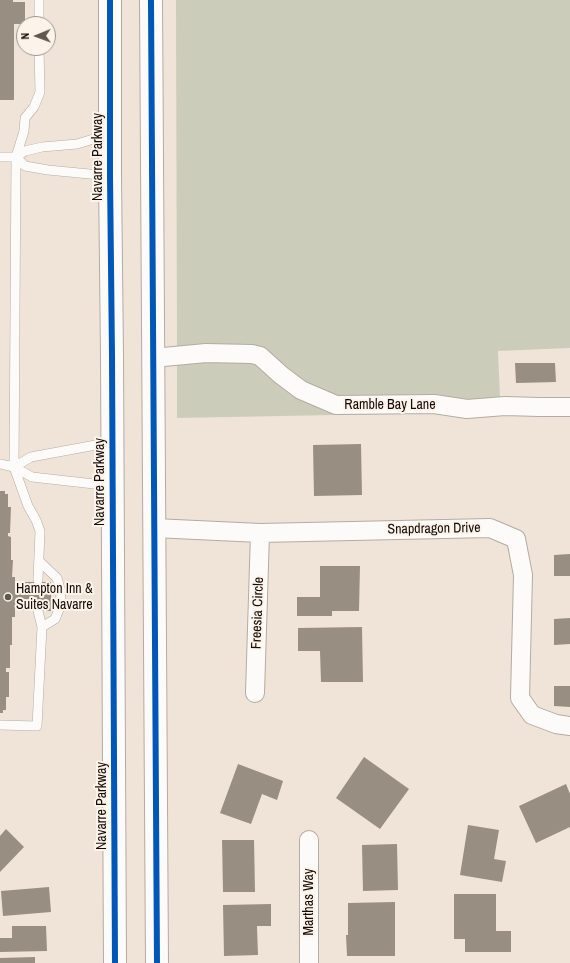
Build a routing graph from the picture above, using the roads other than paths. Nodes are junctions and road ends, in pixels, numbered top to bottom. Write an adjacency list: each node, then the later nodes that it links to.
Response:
1 (39, 0): 4 (lane)
2 (110, 0): 6 (highway, Navarre Parkway)
3 (151, 0): 10 (highway)
4 (39, 16)
5 (40, 56): 8 (lane)
6 (110, 134): 8 (lane); 9 (highway, Navarre Parkway)
7 (0, 157): 8 (lane)
8 (16, 157): 9 (lane); 14 (lane)
9 (110, 176): 12 (highway, Navarre Parkway)
10 (153, 358): 11 (street, Ramble Bay Lane); 16 (highway)
11 (570, 406)
12 (112, 442): 14 (lane); 15 (highway, Navarre Parkway)
13 (0, 464): 14 (lane)
14 (14, 466): 15 (lane); 18 (lane)
15 (112, 486): 26 (highway, Navarre Parkway)
16 (154, 528): 17 (street, Snapdragon Drive); 27 (highway)
17 (260, 533): 22 (street, Freesia Circle); 24 (street, Snapdragon Drive)
18 (39, 561): 19 (lane); 21 (lane)
19 (38, 580)
20 (38, 611): 21 (lane)
21 (42, 627): 23 (lane)
22 (255, 693)
23 (0, 725)
24 (570, 726)
25 (309, 840): 28 (street, Marthas Way)
26 (115, 963)
27 (157, 963)
28 (309, 963)

